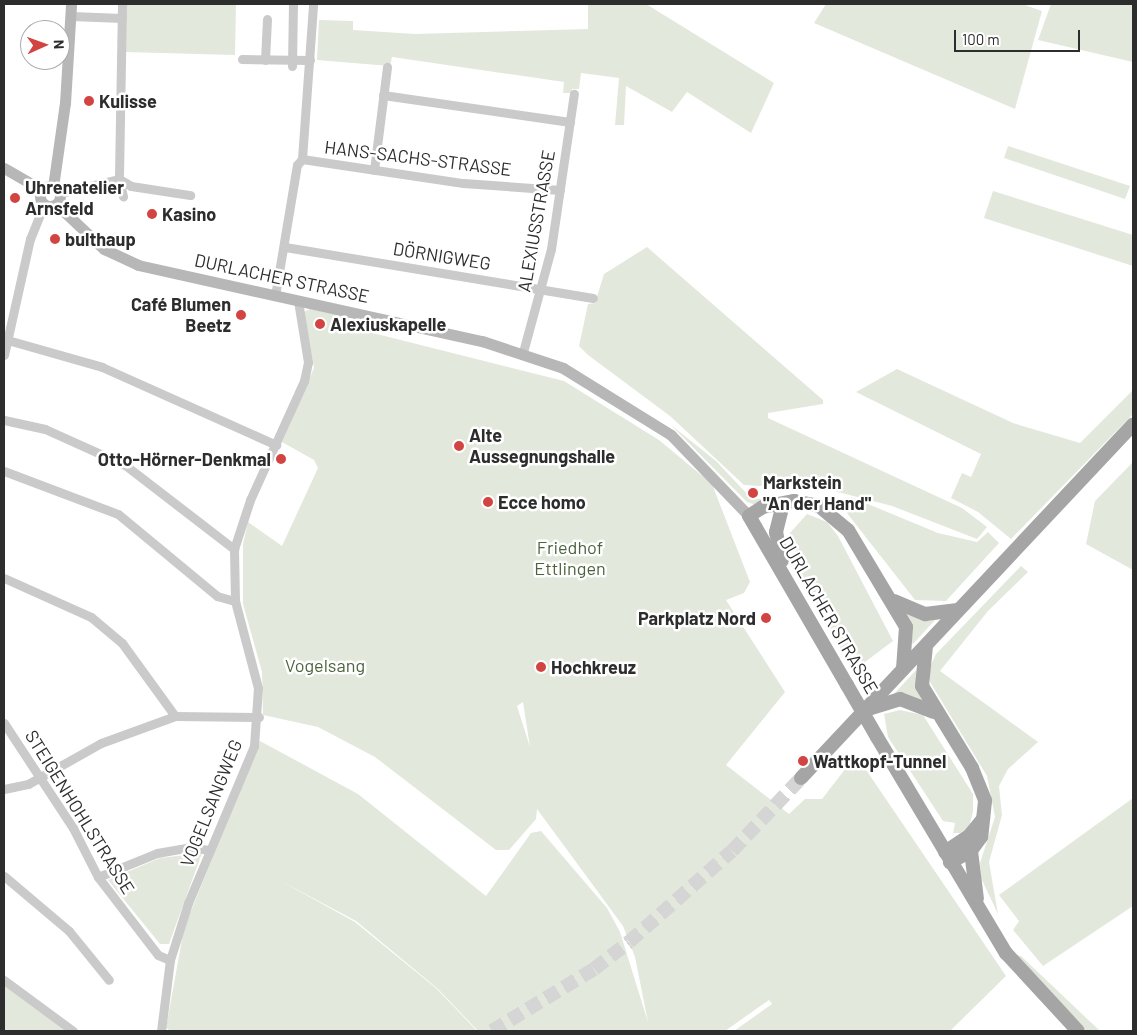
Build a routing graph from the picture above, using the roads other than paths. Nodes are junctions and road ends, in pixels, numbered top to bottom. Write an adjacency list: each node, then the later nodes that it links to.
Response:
1 (71, 4): 5 (main road)
2 (122, 4): 6 (street)
3 (293, 4): 11 (street)
4 (313, 4): 10 (street)
5 (71, 16): 6 (street); 20 (main road)
6 (122, 18): 19 (street)
7 (267, 19): 9 (street)
8 (242, 59): 9 (street)
9 (265, 60): 11 (street)
10 (310, 60): 11 (street); 16 (street)
11 (292, 63)
12 (387, 67): 14 (street)
13 (574, 94): 15 (street, ALEXIUSSTRASSE)
14 (383, 95): 15 (street); 18 (street)
15 (570, 122): 21 (street, ALEXIUSSTRASSE)
16 (302, 159): 18 (street, HANS-SACHS-STRASSE); 26 (street)
17 (4, 168): 20 (main road)
18 (374, 170): 21 (street, HANS-SACHS-STRASSE)
19 (120, 179): 22 (street); 23 (street); 24 (street)
20 (48, 189): 25 (main road); 25 (main road)
21 (560, 190): 27 (street, ALEXIUSSTRASSE)
22 (65, 192)
23 (190, 195)
24 (123, 197)
25 (50, 205): 28 (main road, DURLACHER STRASSE); 31 (street)
26 (285, 247): 27 (street, DÖRNIGWEG); 28 (street)
27 (542, 289): 29 (street, DÖRNIGWEG); 32 (street, ALEXIUSSTRASSE)
28 (275, 296): 30 (main road, DURLACHER STRASSE)
29 (593, 298)
30 (298, 301): 32 (main road, DURLACHER STRASSE); 36 (street, VOGELSANGWEG)
31 (6, 339): 33 (street); 36 (street)
32 (523, 352): 40 (main road, DURLACHER STRASSE)
33 (4, 355)
34 (4, 420): 41 (street)
35 (1133, 424): 46 (main road)
36 (276, 445): 41 (street, VOGELSANGWEG)
37 (4, 471): 44 (street)
38 (806, 504): 39 (main road); 40 (main road); 45 (main road)
39 (780, 512): 40 (main road); 42 (main road)
40 (753, 521): 42 (main road, DURLACHER STRASSE)
41 (234, 549): 44 (street, VOGELSANGWEG)
42 (786, 575): 60 (main road, DURLACHER STRASSE, bridge)
43 (4, 578): 51 (street)
44 (235, 601): 52 (street, VOGELSANGWEG)
45 (894, 601): 46 (main road); 48 (main road)
46 (958, 610): 47 (main road)
47 (926, 645): 48 (main road); 50 (main road)
48 (903, 669): 49 (main road)
49 (863, 711): 50 (main road); 55 (main road)
50 (934, 712): 57 (main road)
51 (175, 716): 52 (street); 54 (street)
52 (258, 717): 58 (street, VOGELSANGWEG)
53 (4, 723): 54 (street, STEIGENHOHLSTRASSE)
54 (42, 778): 56 (street); 62 (street, STEIGENHOHLSTRASSE)
55 (801, 778)
56 (4, 789)
57 (986, 814): 59 (main road); 60 (main road)
58 (210, 850): 62 (street); 64 (street, VOGELSANGWEG)
59 (971, 851): 60 (main road); 63 (main road)
60 (947, 857): 63 (main road, DURLACHER STRASSE)
61 (4, 876): 66 (street)
62 (98, 877): 64 (street, STEIGENHOHLSTRASSE)
63 (979, 912): 69 (main road, DURLACHER STRASSE)
64 (170, 960): 68 (street, VOGELSANGWEG)
65 (4, 980): 67 (street)
66 (109, 980)
67 (73, 1031)
68 (161, 1031)
69 (1078, 1031)

